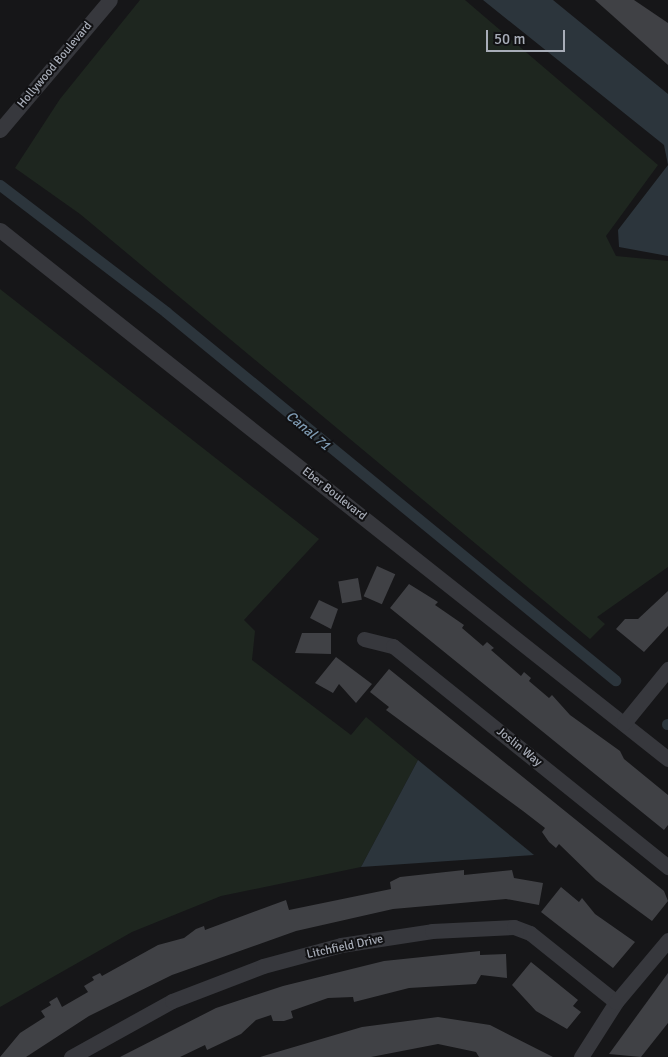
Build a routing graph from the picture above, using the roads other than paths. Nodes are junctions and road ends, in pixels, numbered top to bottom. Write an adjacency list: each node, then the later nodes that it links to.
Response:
1 (110, 0): 2 (street, Hollywood Boulevard)
2 (0, 130)
3 (0, 230): 6 (street, Eber Boulevard)
4 (364, 639): 8 (street, Joslin Way)
5 (668, 669): 6 (street)
6 (624, 723): 7 (street, Eber Boulevard)
7 (668, 759)
8 (668, 867)
9 (668, 940): 10 (street)
10 (616, 1002): 11 (street, Litchfield Drive); 12 (street)
11 (71, 1057)
12 (581, 1057)

